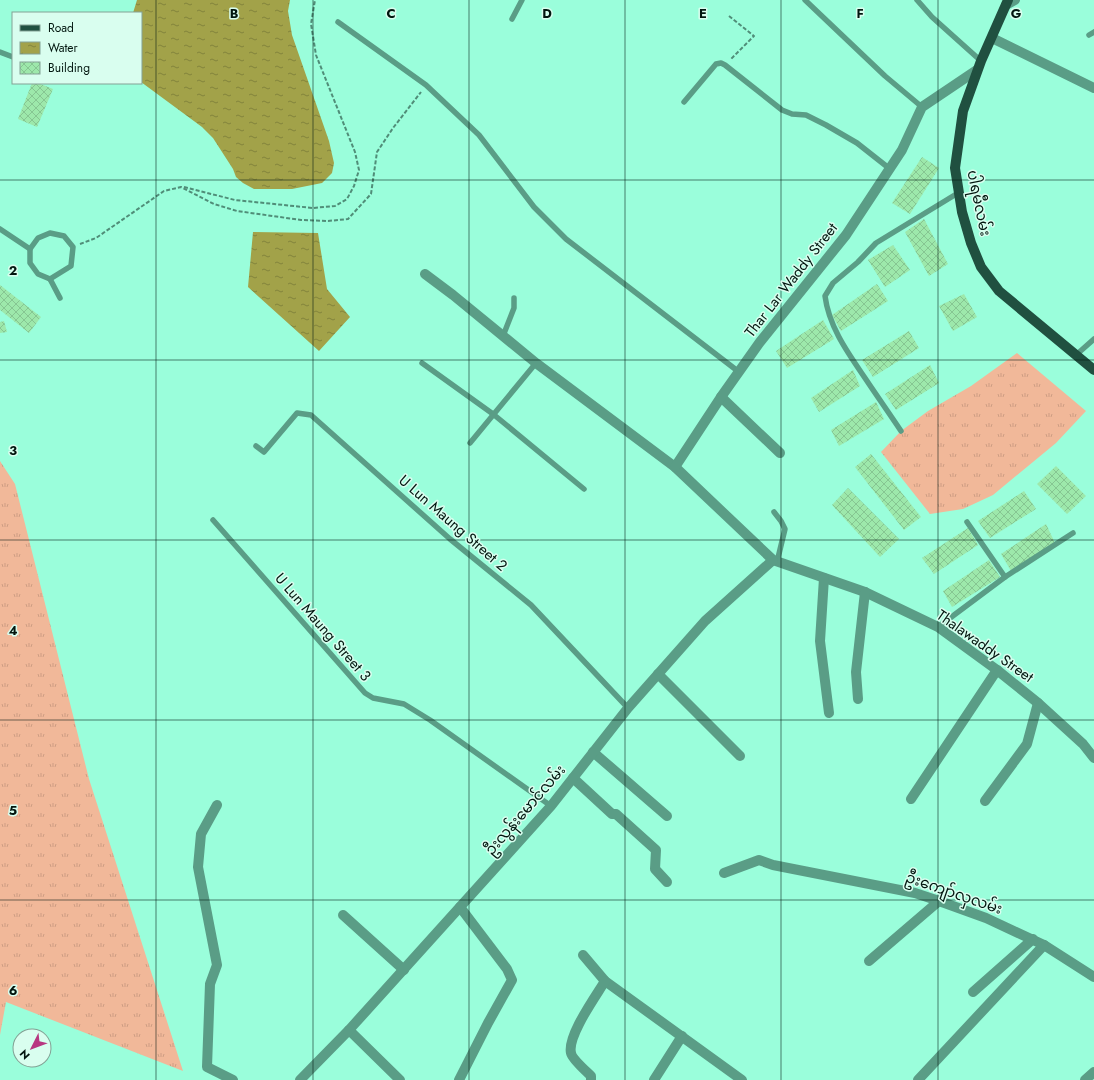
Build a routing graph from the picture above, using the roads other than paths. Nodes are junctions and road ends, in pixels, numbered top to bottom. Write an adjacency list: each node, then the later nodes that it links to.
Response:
1 (522, 0): 5 (lane)
2 (805, 0): 13 (lane)
3 (917, 0): 10 (lane)
4 (1010, 2): 7 (main road, ပါရမီလမ်း)
5 (512, 19)
6 (338, 22): 28 (lane)
7 (992, 38): 10 (main road, ပါရမီလမ်း); 11 (street)
8 (0, 53): 9 (lane)
9 (12, 57)
10 (979, 65): 13 (street); 15 (main road, ပါရမီလမ်း)
11 (1094, 88)
12 (684, 102): 14 (lane)
13 (922, 107): 14 (street, Thar Lar Waddy Street)
14 (890, 169): 28 (street, Thar Lar Waddy Street)
15 (958, 193): 24 (main road, ပါရမီလမ်း); 31 (lane)
16 (0, 229): 17 (lane)
17 (30, 249): 19 (lane); 19 (lane)
18 (425, 274): 22 (street)
19 (50, 279): 20 (lane)
20 (60, 298)
21 (514, 298): 22 (lane)
22 (503, 336): 26 (street)
23 (1094, 339): 24 (lane)
24 (1076, 355): 27 (main road, ပါရမီလမ်း)
25 (422, 363): 30 (lane)
26 (536, 363): 30 (lane); 35 (street)
27 (1094, 370)
28 (739, 372): 29 (street, Thar Lar Waddy Street)
29 (721, 397): 34 (street); 35 (street, Thar Lar Waddy Street)
30 (493, 414): 32 (lane); 36 (lane)
31 (901, 431)
32 (470, 443)
33 (256, 446): 50 (lane, U Lun Maung Street 2)
34 (780, 453)
35 (675, 467): 41 (street)
36 (584, 489)
37 (774, 512): 41 (lane)
38 (213, 520): 59 (lane, U Lun Maung Street 3)
39 (967, 522): 42 (lane)
40 (1073, 533): 42 (lane)
41 (775, 561): 43 (street, Thalawaddy Street); 47 (street, ဦးလွန်းမောင်လမ်း)
42 (1005, 577): 45 (lane)
43 (824, 578): 44 (street, Thalawaddy Street); 51 (street)
44 (865, 592): 45 (street, Thalawaddy Street); 48 (street)
45 (938, 628): 46 (street, Thalawaddy Street)
46 (997, 670): 49 (street, Thalawaddy Street); 56 (street)
47 (658, 674): 50 (street, ဦးလွန်းမောင်လမ်း); 53 (street)
48 (858, 699)
49 (1038, 703): 54 (street, Thalawaddy Street); 57 (street)
50 (628, 708): 52 (street, ဦးလွန်းမောင်လမ်း)
51 (829, 713)
52 (593, 752): 55 (street, ဦးလွန်းမောင်လမ်း); 60 (street)
53 (740, 756)
54 (1094, 758)
55 (573, 778): 59 (street, ဦးလွန်းမောင်လမ်း); 62 (street)
56 (911, 799)
57 (985, 801)
58 (217, 805): 77 (street)
59 (551, 806): 64 (street, ဦးလွန်းမောင်လမ်း)
60 (667, 816)
61 (724, 873): 63 (street, ဦးကျော်လှလမ်း)
62 (667, 882)
63 (939, 901): 66 (street, ဦးကျော်လှလမ်း); 69 (street)
64 (460, 907): 70 (street, ဦးလွန်းမောင်လမ်း); 80 (street)
65 (343, 915): 70 (street)
66 (1033, 940): 67 (street, ဦးကျော်လှလမ်း); 73 (street)
67 (1044, 945): 71 (street, ဦးကျော်လှလမ်း); 84 (street)
68 (583, 955): 72 (street)
69 (869, 961)
70 (404, 970): 74 (street, ဦးလွန်းမောင်လမ်း)
71 (1094, 977)
72 (605, 981): 75 (street); 81 (street)
73 (973, 992)
74 (350, 1030): 78 (street, ဦးလွန်းမောင်လမ်း); 79 (street)
75 (682, 1036): 82 (street); 83 (street)
76 (1094, 1072): 85 (street)
77 (233, 1080)
78 (300, 1080)
79 (400, 1080)
80 (459, 1080)
81 (591, 1080)
82 (654, 1080)
83 (742, 1080)
84 (918, 1080)
85 (1085, 1080)

